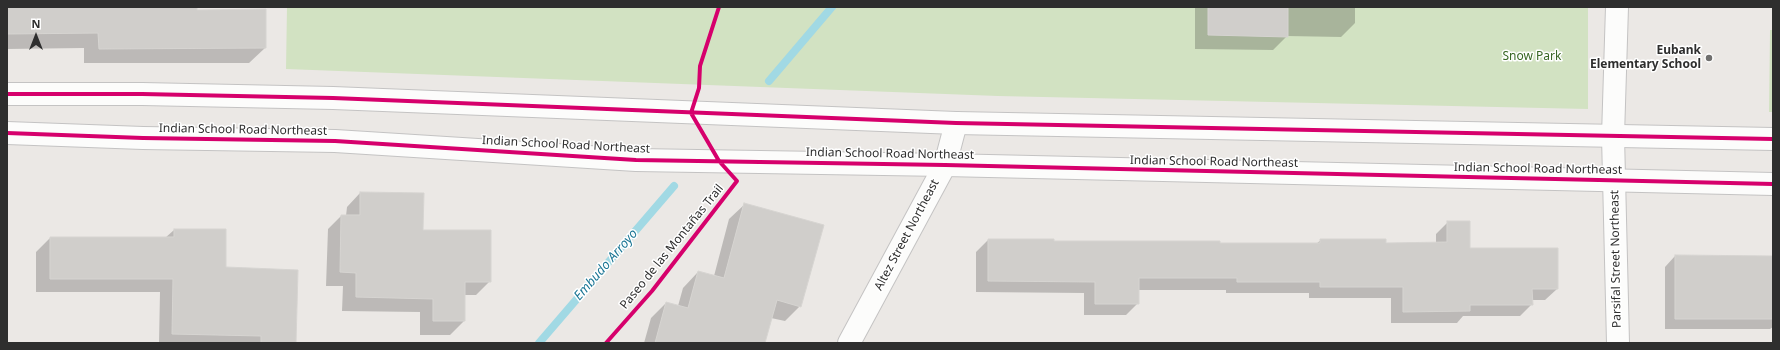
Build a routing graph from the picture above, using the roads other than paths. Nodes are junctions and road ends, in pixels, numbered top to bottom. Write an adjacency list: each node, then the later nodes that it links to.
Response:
1 (1617, 7): 5 (street, Parsifal Street Northeast)
2 (7, 94): 3 (street)
3 (956, 123): 5 (street); 7 (street, Altez Street Northeast)
4 (7, 133): 7 (street, Indian School Road Northeast)
5 (1613, 136): 6 (street); 8 (street, Parsifal Street Northeast)
6 (1773, 139)
7 (945, 165): 8 (street, Indian School Road Northeast); 10 (street, Altez Street Northeast)
8 (1614, 181): 9 (street, Indian School Road Northeast); 11 (street, Parsifal Street Northeast)
9 (1773, 184)
10 (849, 343)
11 (1618, 343)

